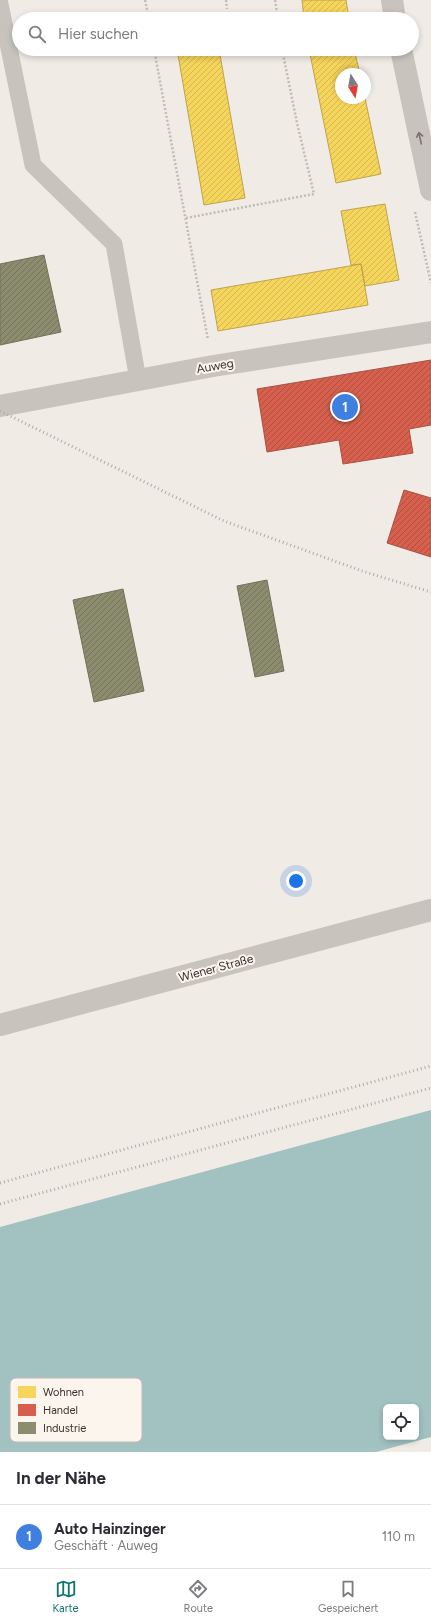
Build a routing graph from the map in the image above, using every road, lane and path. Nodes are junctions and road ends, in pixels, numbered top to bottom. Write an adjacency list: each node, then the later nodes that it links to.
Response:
1 (145, 0): 7 (path)
2 (226, 0): 6 (path)
3 (275, 0): 8 (path)
4 (392, 0): 9 (street)
5 (0, 4): 17 (lane)
6 (227, 9)
7 (148, 12)
8 (277, 12)
9 (394, 12)
10 (155, 56): 14 (path)
11 (283, 56): 14 (path)
12 (402, 56): 13 (street, one-way to 12)
13 (431, 190)
14 (186, 218): 16 (path)
15 (431, 332): 16 (street, Auweg)
16 (213, 366): 17 (street, Auweg)
17 (138, 380): 18 (street, Auweg)
18 (0, 406)
19 (431, 910): 20 (street, Wiener Straße)
20 (0, 1025)

